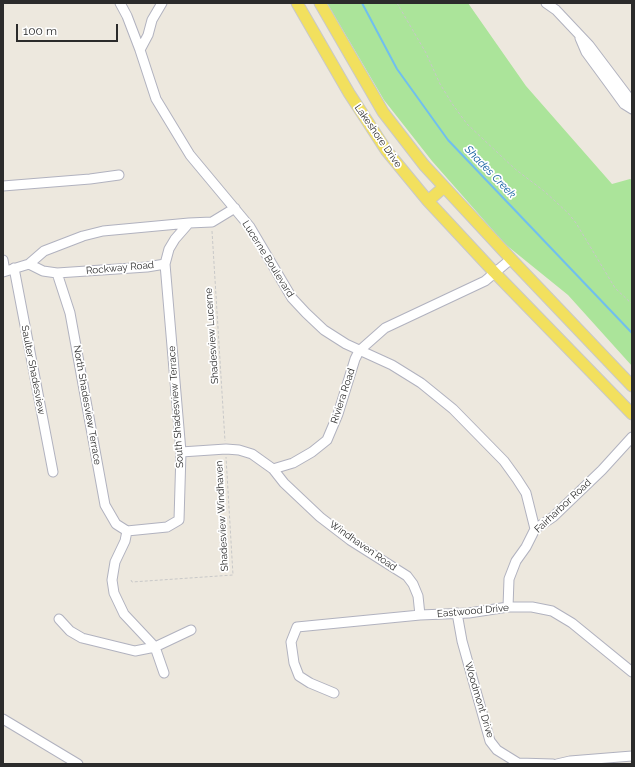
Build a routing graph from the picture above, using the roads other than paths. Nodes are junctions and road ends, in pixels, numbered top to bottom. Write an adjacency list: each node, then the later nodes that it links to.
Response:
1 (120, 3): 7 (street, Lucerne Boulevard)
2 (162, 3): 7 (street)
3 (297, 3): 13 (main road, Lakeshore Drive)
4 (320, 3): 12 (main road, Lakeshore Drive)
5 (546, 3): 6 (street)
6 (577, 33): 8 (street); 9 (street)
7 (140, 50): 14 (street, Lucerne Boulevard)
8 (632, 106)
9 (632, 110)
10 (119, 175): 11 (street)
11 (3, 186)
12 (444, 187): 13 (main road); 16 (main road, Lakeshore Drive)
13 (428, 201): 22 (main road, Lakeshore Drive)
14 (235, 208): 15 (street); 23 (street, Lucerne Boulevard)
15 (189, 223): 18 (street); 19 (street, Rockway Road)
16 (511, 259): 22 (street); 24 (main road, Lakeshore Drive)
17 (3, 260): 20 (street)
18 (29, 264): 20 (street); 21 (street, Rockway Road)
19 (165, 264): 21 (street, Rockway Road); 27 (street, South Shadesview Terrace)
20 (7, 271): 29 (street, Saulter Shadesview)
21 (57, 272): 31 (street, North Shadesview Terrace)
22 (494, 272): 23 (street, Riviera Road); 25 (main road, Lakeshore Drive)
23 (360, 351): 28 (street, Riviera Road); 30 (street, Lucerne Boulevard)
24 (632, 386)
25 (632, 414)
26 (632, 437): 30 (street, Fairharbor Road)
27 (181, 452): 28 (street); 31 (street, South Shadesview Terrace)
28 (273, 468): 34 (street, Windhaven Road)
29 (53, 472)
30 (535, 529): 32 (street, Fairharbor Road)
31 (128, 531): 37 (street)
32 (508, 607): 33 (street, Eastwood Drive); 38 (street, Eastwood Drive)
33 (457, 613): 34 (street, Eastwood Drive); 44 (street, Woodmont Drive)
34 (420, 615): 40 (street, Eastwood Drive)
35 (59, 619): 37 (street)
36 (191, 630): 37 (street)
37 (155, 647): 39 (street)
38 (632, 672)
39 (164, 673)
40 (334, 693)
41 (3, 719): 43 (street)
42 (632, 756): 45 (street)
43 (78, 764)
44 (553, 764)
45 (557, 764)

